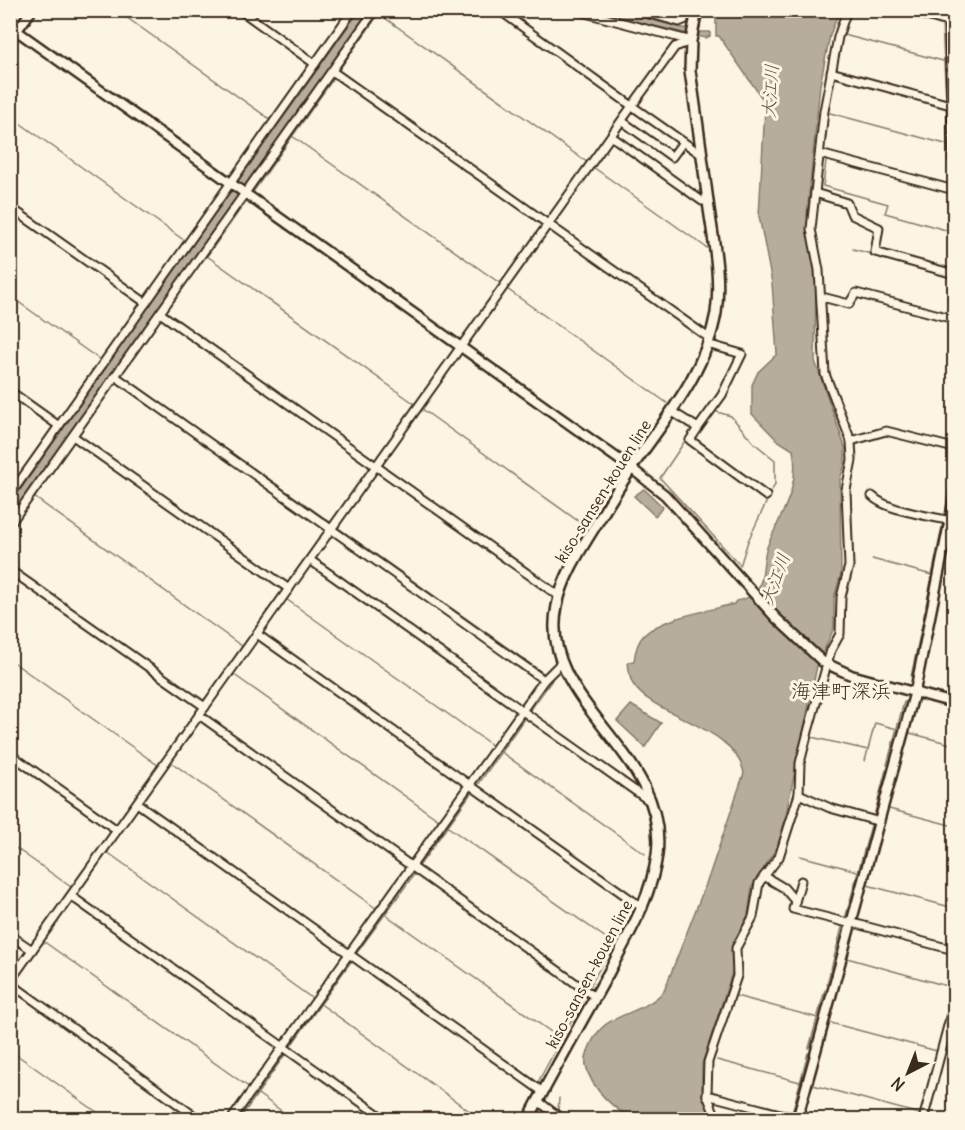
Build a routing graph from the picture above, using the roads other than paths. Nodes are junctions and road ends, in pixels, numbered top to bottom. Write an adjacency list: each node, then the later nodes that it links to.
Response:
1 (32, 10): 15 (street)
2 (240, 10): 18 (street)
3 (353, 10): 18 (street)
4 (375, 10): 19 (street)
5 (499, 10): 22 (street)
6 (574, 10): 16 (street)
7 (636, 10): 13 (street)
8 (649, 10): 13 (street)
9 (697, 10): 16 (main road, kiso-sansen-kouen line)
10 (847, 10): 20 (street)
11 (906, 10): 14 (street)
12 (949, 10): 14 (street)
13 (684, 20): 16 (street)
14 (951, 23): 21 (street)
15 (14, 29): 17 (street); 29 (street)
16 (693, 32): 22 (street); 27 (main road, kiso-sansen-kouen line)
17 (10, 40)
18 (315, 64): 29 (street)
19 (332, 71): 31 (street); 35 (street)
20 (831, 72): 21 (street); 26 (street)
21 (953, 105): 28 (street)
22 (633, 106): 23 (street); 25 (street)
23 (622, 121): 24 (street); 25 (street)
24 (611, 136): 33 (street); 35 (street)
25 (683, 142): 27 (street)
26 (820, 154): 30 (street); 32 (street)
27 (702, 155): 33 (main road, kiso-sansen-kouen line)
28 (954, 160)
29 (231, 184): 31 (street); 38 (street)
30 (954, 190)
31 (244, 192): 39 (street); 42 (street)
32 (815, 193): 36 (street); 37 (street)
33 (708, 201): 41 (main road, kiso-sansen-kouen line)
34 (10, 207): 38 (street)
35 (548, 225): 41 (street); 42 (street)
36 (954, 274)
37 (822, 297): 40 (street); 49 (street)
38 (146, 303): 46 (street)
39 (160, 313): 43 (street); 51 (street)
40 (954, 319)
41 (708, 341): 45 (main road, kiso-sansen-kouen line); 47 (street)
42 (461, 347): 51 (street); 52 (street)
43 (117, 373): 48 (street); 59 (street)
44 (10, 390): 46 (street)
45 (671, 411): 47 (street); 52 (main road, kiso-sansen-kouen line)
46 (59, 426): 53 (street)
47 (698, 428): 54 (street)
48 (73, 436): 58 (street); 62 (street)
49 (850, 441): 50 (street); 66 (street)
50 (954, 448)
51 (376, 467): 59 (street); 63 (street)
52 (632, 468): 63 (main road, kiso-sansen-kouen line); 66 (street)
53 (10, 495)
54 (766, 496)
55 (872, 496): 57 (street)
56 (954, 499): 57 (street)
57 (952, 520): 68 (street)
58 (10, 524)
59 (333, 527): 60 (street); 67 (street)
60 (310, 560): 62 (street); 71 (street)
61 (10, 570): 70 (street)
62 (289, 589): 64 (street)
63 (559, 596): 65 (main road, kiso-sansen-kouen line)
64 (257, 634): 70 (street); 74 (street)
65 (561, 663): 67 (street); 76 (main road, kiso-sansen-kouen line)
66 (825, 663): 68 (street); 75 (street)
67 (544, 680): 71 (street)
68 (915, 691): 69 (street); 78 (street)
69 (954, 703)
70 (205, 707): 72 (street)
71 (526, 713): 74 (street); 76 (street)
72 (199, 715): 77 (street); 80 (street)
73 (10, 754): 79 (street)
74 (472, 788): 80 (street); 85 (street)
75 (799, 794): 78 (street); 81 (street)
76 (651, 802): 85 (main road, kiso-sansen-kouen line)
77 (137, 803): 79 (street); 90 (street)
78 (880, 822): 86 (street)
79 (117, 830): 83 (street)
80 (414, 869): 90 (street); 92 (street)
81 (764, 876): 84 (street); 95 (street)
82 (801, 881): 84 (street)
83 (71, 896): 88 (street); 94 (street)
84 (795, 901): 86 (street)
85 (643, 908): 92 (main road, kiso-sansen-kouen line)
86 (853, 924): 89 (street); 105 (street)
87 (10, 935): 88 (street)
88 (32, 950): 91 (street)
89 (954, 950)
90 (352, 957): 94 (street); 96 (street)
91 (10, 982): 99 (street)
92 (595, 997): 96 (main road, kiso-sansen-kouen line)
93 (954, 1004): 106 (street)
94 (286, 1049): 100 (street); 101 (street)
95 (707, 1095): 104 (street); 105 (street)
96 (541, 1096): 102 (main road, kiso-sansen-kouen line); 103 (street)
97 (10, 1114): 98 (street)
98 (18, 1119)
99 (200, 1119)
100 (231, 1119)
101 (386, 1119)
102 (528, 1119)
103 (563, 1119)
104 (717, 1119)
105 (799, 1119)
106 (923, 1119)

